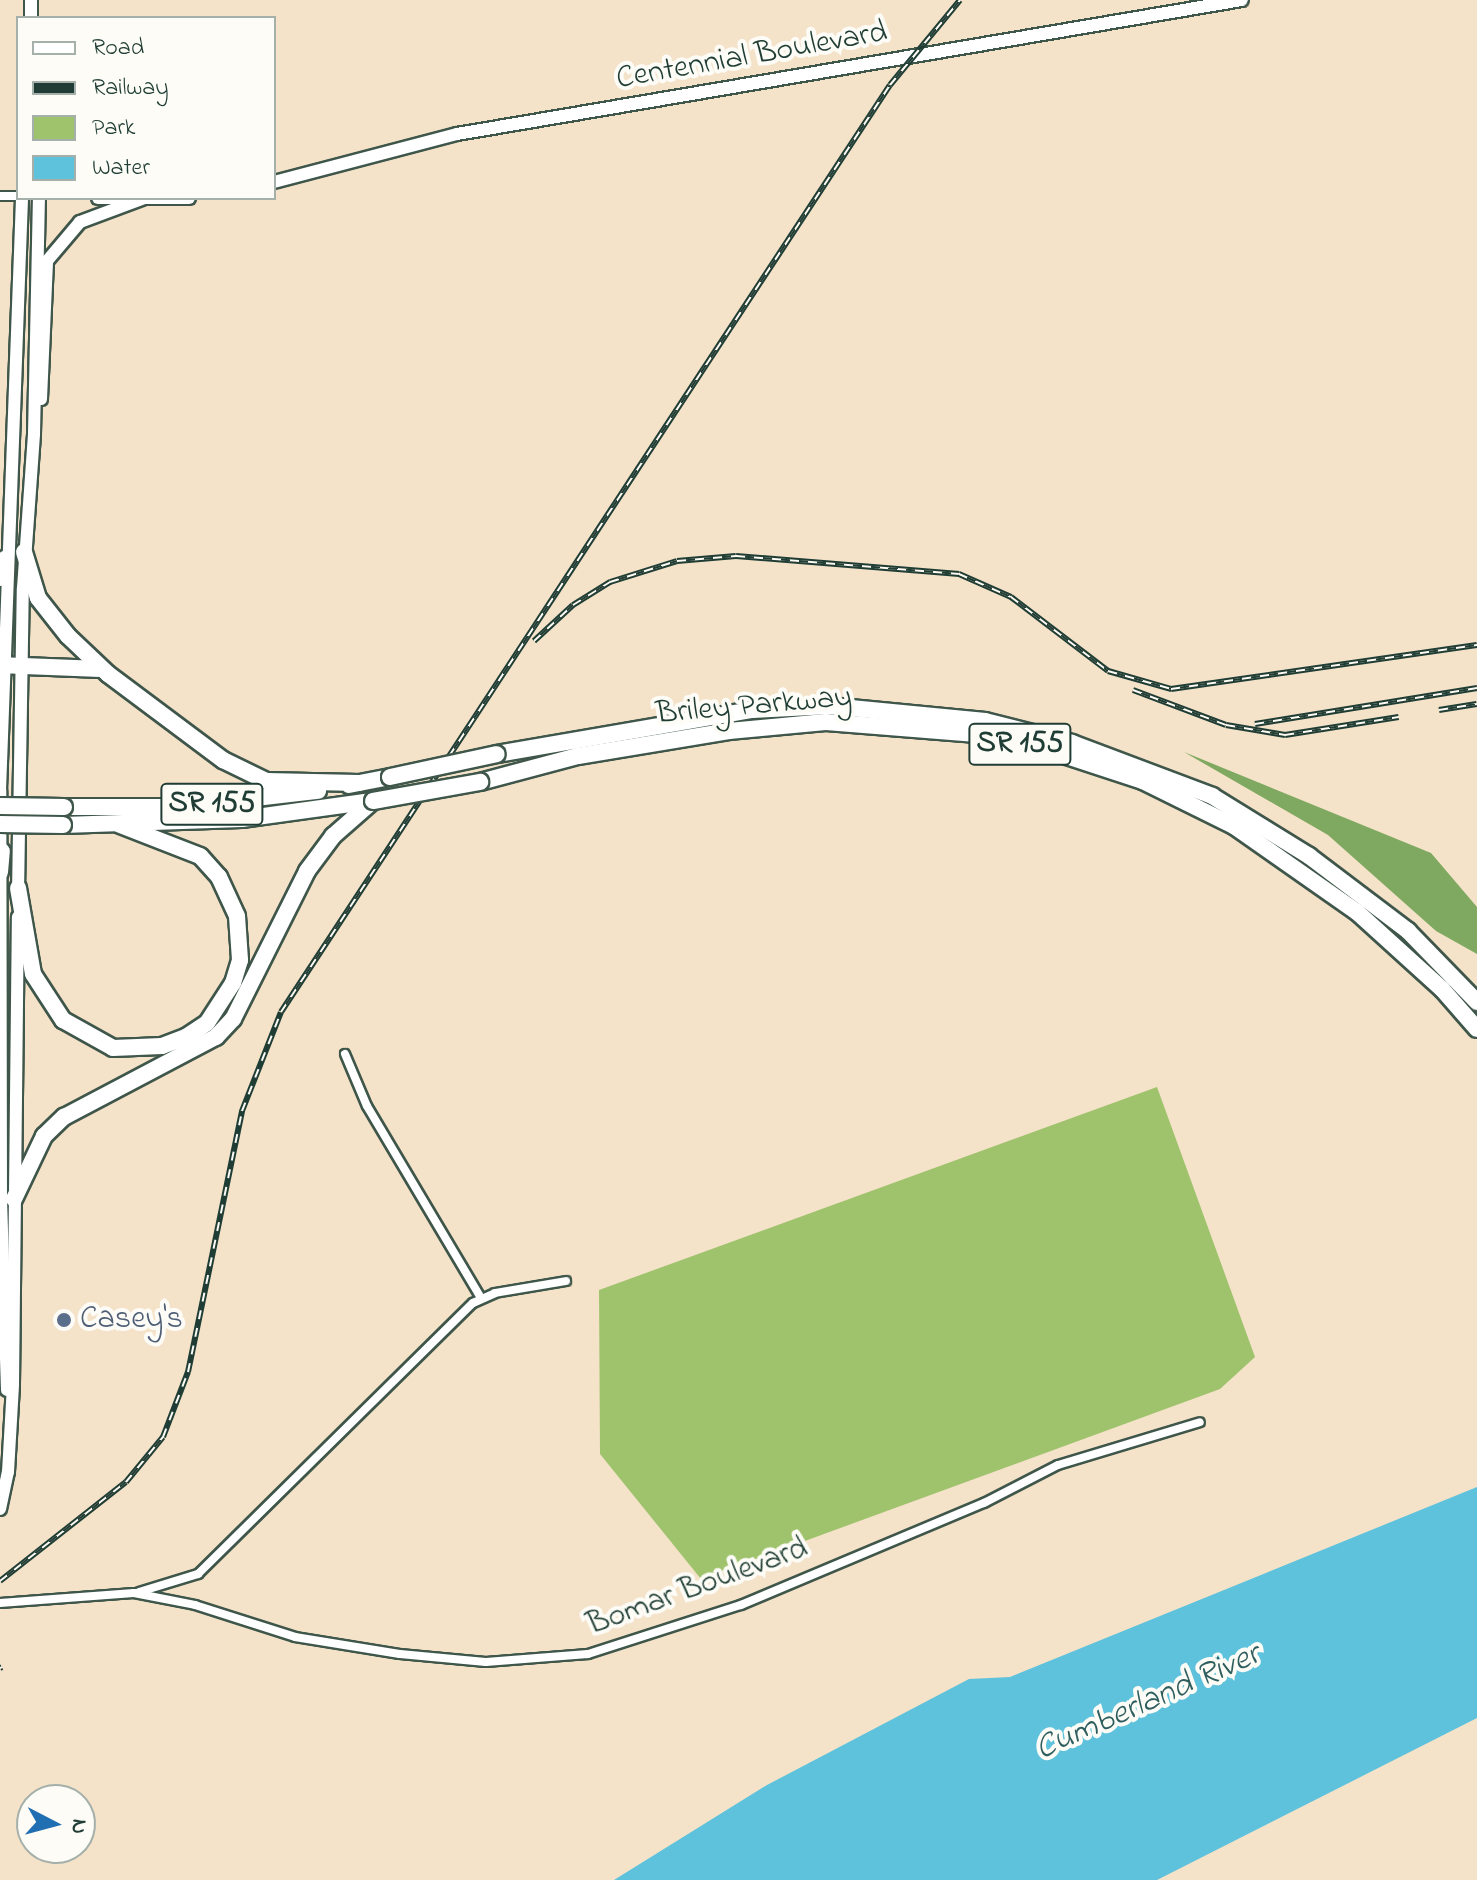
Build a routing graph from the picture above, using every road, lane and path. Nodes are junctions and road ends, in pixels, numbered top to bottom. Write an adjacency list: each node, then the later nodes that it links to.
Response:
1 (1242, 0): 2 (main road, Centennial Boulevard)
2 (276, 181)
3 (20, 200): 8 (main road)
4 (39, 200): 6 (main road)
5 (139, 200): 6 (main road)
6 (34, 434): 7 (main road)
7 (24, 552): 11 (main road); 12 (highway)
8 (5, 559): 9 (highway); 10 (main road)
9 (0, 578)
10 (2, 665): 11 (highway); 18 (main road)
11 (22, 665): 12 (highway); 20 (main road)
12 (108, 674): 13 (highway)
13 (359, 783): 15 (highway, Briley Parkway / SR 155, bridge); 21 (highway, Briley Parkway / SR 155, bridge)
14 (373, 801): 17 (highway, Briley Parkway / SR 155); 22 (highway, Briley Parkway / SR 155, bridge); 24 (highway)
15 (0, 806)
16 (0, 824): 17 (highway, Briley Parkway / SR 155, bridge)
17 (120, 825): 20 (highway)
18 (2, 851): 19 (highway); 28 (main road)
19 (0, 872)
20 (18, 888): 24 (main road)
21 (1477, 1002)
22 (1477, 1029)
23 (345, 1054): 27 (street)
24 (14, 1199): 29 (main road)
25 (566, 1281): 27 (street)
26 (0, 1283): 28 (highway)
27 (481, 1298): 32 (street)
28 (3, 1301): 29 (main road)
29 (10, 1405): 31 (main road)
30 (1200, 1422): 32 (street, Bomar Boulevard)
31 (0, 1509)
32 (134, 1593): 33 (street, Bomar Boulevard)
33 (0, 1603)

